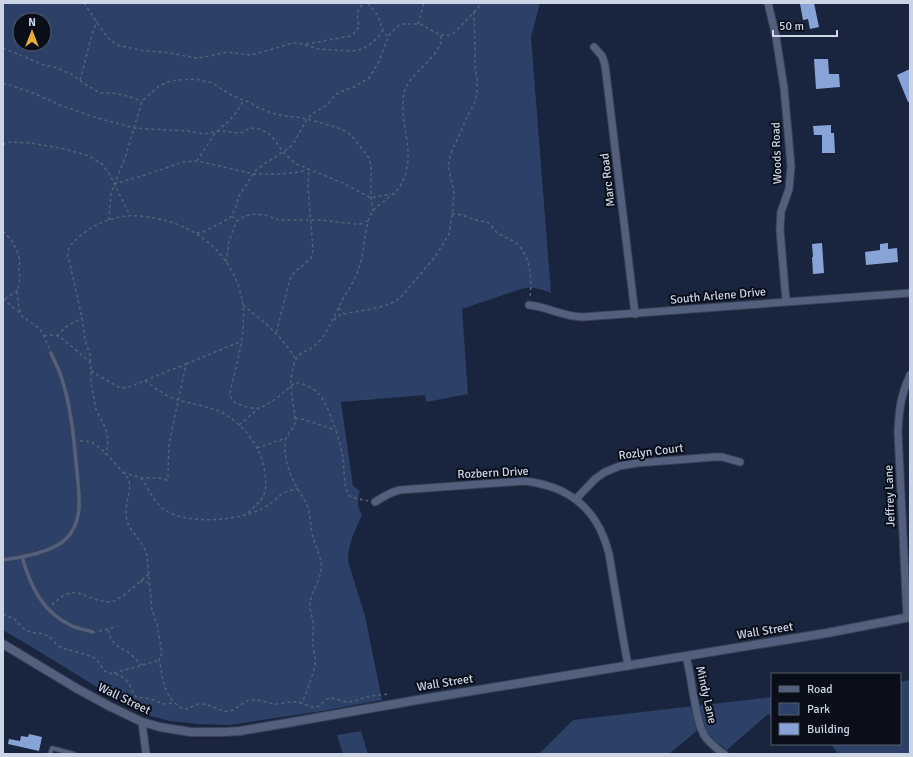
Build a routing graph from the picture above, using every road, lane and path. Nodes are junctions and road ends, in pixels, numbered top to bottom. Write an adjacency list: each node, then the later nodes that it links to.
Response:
1 (84, 3): 8 (path)
2 (363, 3): 13 (path)
3 (368, 3): 10 (path)
4 (424, 3): 9 (path)
5 (480, 3): 7 (path)
6 (768, 3): 45 (street, Woods Road)
7 (474, 12): 11 (path); 32 (path)
8 (96, 21): 13 (path); 16 (path)
9 (418, 24): 11 (path); 12 (path)
10 (382, 31): 12 (path); 13 (path)
11 (440, 35): 29 (path)
12 (389, 37): 20 (path)
13 (304, 44)
14 (594, 47): 50 (street, Marc Road)
15 (3, 48): 16 (path)
16 (80, 80): 19 (path)
17 (3, 83): 21 (path)
18 (244, 100): 19 (path); 20 (path); 22 (path)
19 (142, 102): 21 (path)
20 (308, 119): 24 (path); 30 (path)
21 (134, 128): 22 (path); 28 (path)
22 (216, 132): 24 (path); 25 (path)
23 (3, 145): 28 (path)
24 (283, 152): 26 (path); 27 (path)
25 (197, 161): 27 (path); 28 (path)
26 (309, 169): 27 (path); 30 (path); 36 (path)
27 (254, 174): 34 (path)
28 (114, 184): 33 (path); 35 (path)
29 (392, 194): 30 (path); 31 (path)
30 (371, 198): 31 (path)
31 (374, 211): 37 (path)
32 (452, 214): 47 (path); 49 (path)
33 (130, 216): 35 (path); 40 (path)
34 (232, 216): 38 (path); 40 (path)
35 (109, 220): 52 (path)
36 (310, 220): 37 (path); 38 (path); 54 (path)
37 (369, 220): 48 (path)
38 (237, 221): 41 (path)
39 (3, 231): 42 (path)
40 (196, 234): 41 (path)
41 (226, 262): 46 (path)
42 (18, 290): 44 (path); 51 (path)
43 (910, 293): 45 (street, South Arlene Drive)
44 (4, 299): 51 (path)
45 (786, 301): 50 (street, South Arlene Drive)
46 (242, 305): 54 (path); 57 (path)
47 (529, 305): 50 (street, South Arlene Drive)
48 (339, 308): 49 (path); 53 (path)
49 (344, 314): 53 (path)
50 (635, 314)
51 (22, 316): 55 (path)
52 (82, 318): 56 (path); 60 (path)
53 (332, 321): 59 (path)
54 (276, 334): 59 (path)
55 (44, 336): 56 (path); 58 (path)
56 (57, 336): 60 (path)
57 (242, 341): 61 (path); 67 (path)
58 (51, 353): 72 (lane)
59 (296, 360): 65 (path)
60 (90, 362): 62 (path)
61 (186, 364): 64 (path); 66 (path)
62 (91, 371): 64 (path); 74 (path)
63 (910, 375): 89 (street, Jeffrey Lane)
64 (145, 381): 66 (path)
65 (291, 386): 67 (path); 68 (path); 70 (path)
66 (178, 400): 69 (path); 77 (path)
67 (260, 407): 69 (path)
68 (295, 418): 70 (path); 71 (path)
69 (239, 425): 73 (path)
70 (336, 430): 80 (path)
71 (286, 438): 73 (path); 78 (path)
72 (74, 442): 74 (path); 82 (lane)
73 (257, 449): 81 (path)
74 (106, 455): 76 (path)
75 (740, 462): 79 (street, Rozlyn Court)
76 (123, 472): 77 (path); 84 (path)
77 (140, 477): 81 (path)
78 (298, 489): 81 (path); 101 (path)
79 (576, 499): 80 (street, Rozbern Drive); 97 (street, Rozbern Drive)
80 (375, 502)
81 (245, 515)
82 (22, 557): 83 (lane); 87 (lane)
83 (3, 560)
84 (149, 574): 85 (path); 86 (path)
85 (140, 582): 86 (path); 87 (path)
86 (149, 583): 95 (path)
87 (48, 608): 92 (lane)
88 (3, 614): 98 (path)
89 (908, 617): 94 (street, Wall Street)
90 (117, 626): 91 (path)
91 (108, 630): 92 (path); 96 (path)
92 (94, 632)
93 (3, 644): 102 (street, Wall Street)
94 (686, 656): 97 (street, Wall Street); 106 (street, Mindy Lane)
95 (160, 660): 96 (path); 100 (path)
96 (142, 665): 98 (path)
97 (628, 666): 102 (street, Wall Street)
98 (114, 673): 100 (path)
99 (387, 694): 101 (path)
100 (174, 703): 101 (path)
101 (302, 703)
102 (142, 722): 105 (street)
103 (50, 754): 104 (lane)
104 (74, 754)
105 (146, 754)
106 (724, 754)

